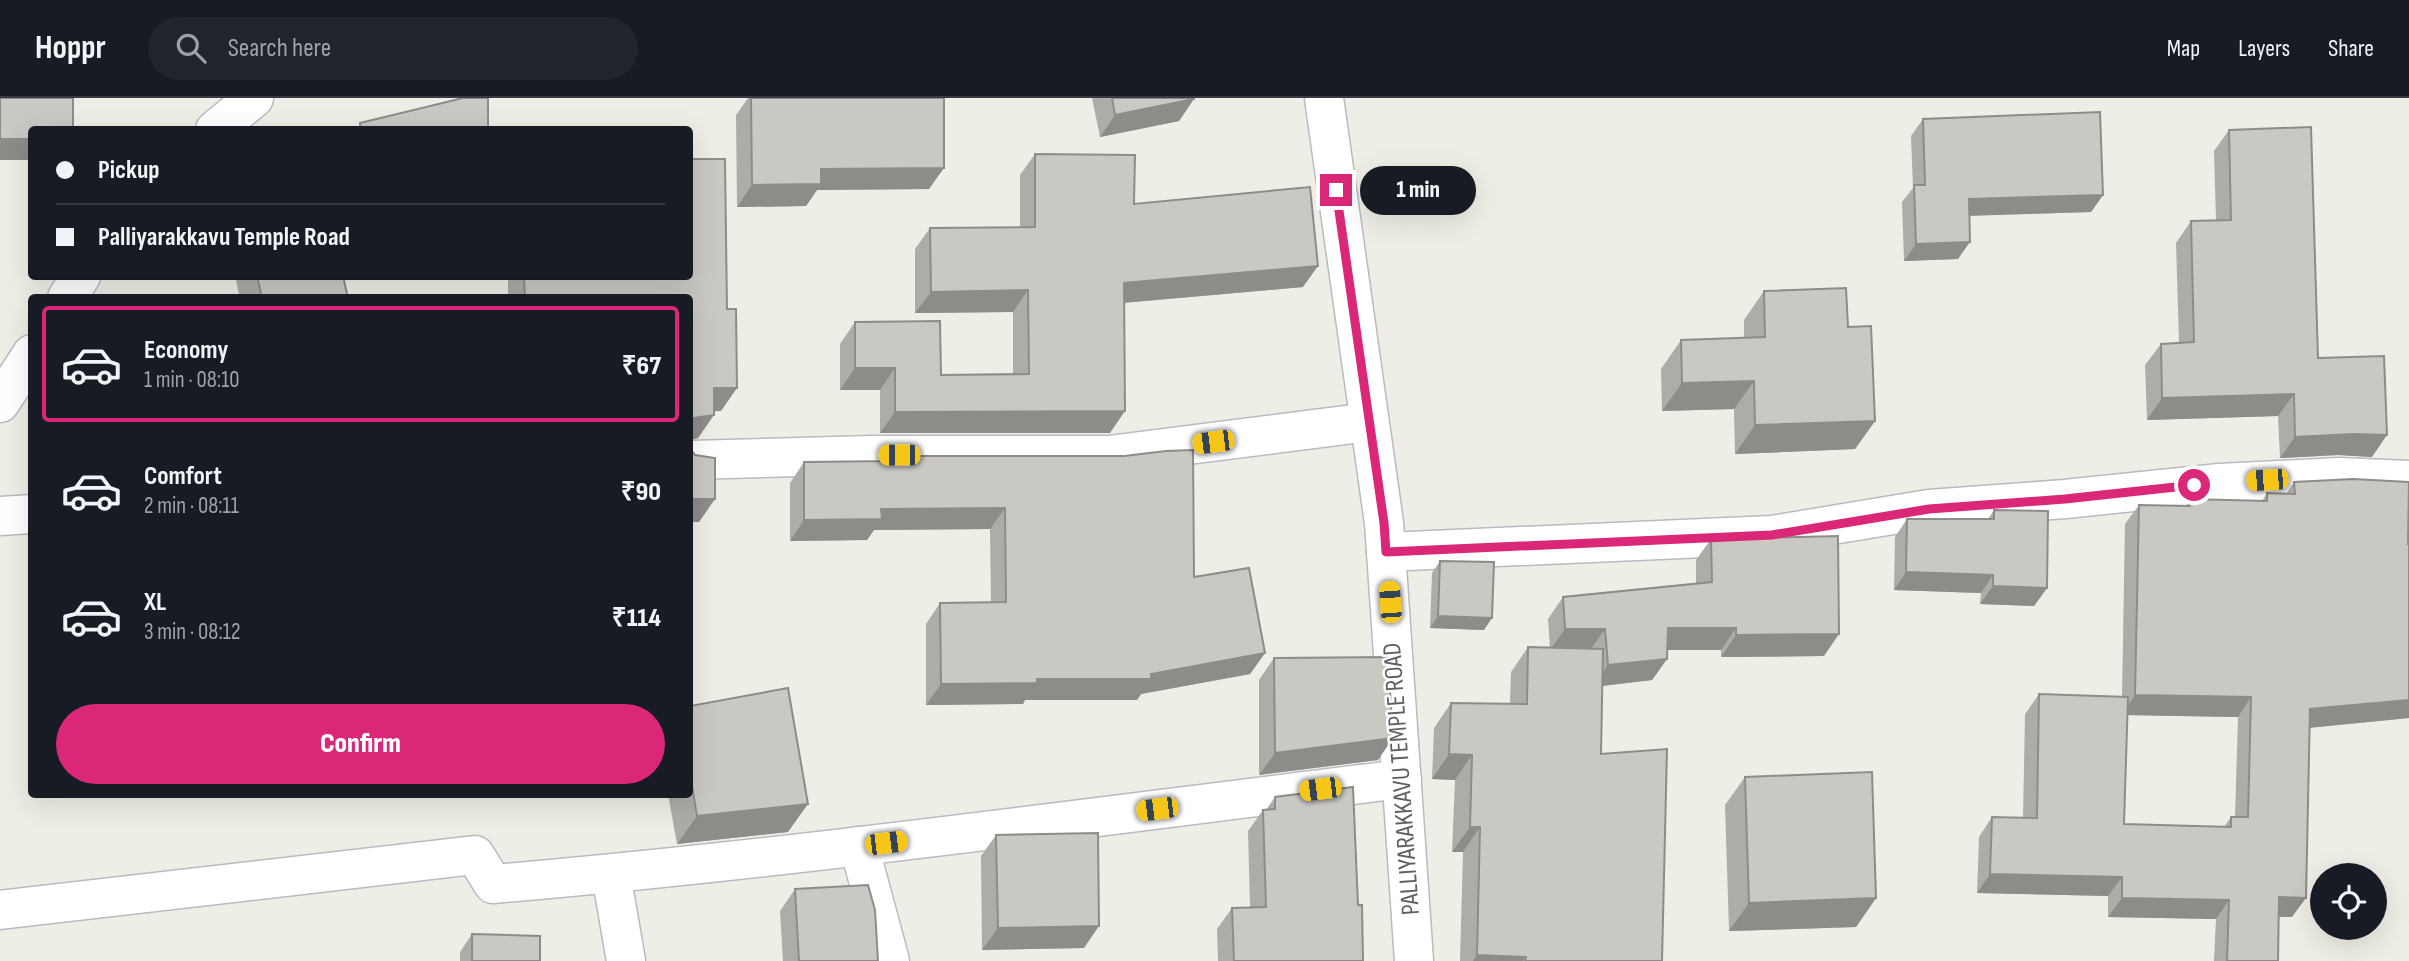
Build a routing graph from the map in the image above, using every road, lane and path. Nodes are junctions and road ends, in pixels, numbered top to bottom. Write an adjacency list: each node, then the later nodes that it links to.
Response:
1 (254, 98): 3 (street)
2 (1324, 98): 6 (street, PALLIYARAKKAVU TEMPLE ROAD)
3 (220, 126)
4 (28, 360): 5 (street)
5 (0, 403)
6 (1370, 422): 7 (street); 11 (street, PALLIYARAKKAVU TEMPLE ROAD)
7 (693, 460)
8 (2409, 480): 11 (street)
9 (28, 514): 10 (street)
10 (0, 516)
11 (1386, 552): 12 (street, PALLIYARAKKAVU TEMPLE ROAD)
12 (1402, 779): 13 (street); 18 (street, PALLIYARAKKAVU TEMPLE ROAD)
13 (859, 846): 14 (street); 17 (street)
14 (611, 874): 15 (street); 16 (street)
15 (0, 910)
16 (626, 961)
17 (890, 961)
18 (1415, 961)

